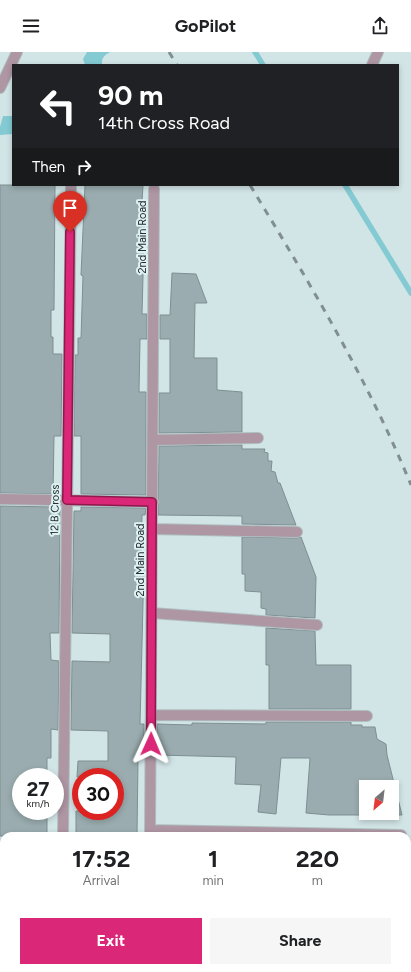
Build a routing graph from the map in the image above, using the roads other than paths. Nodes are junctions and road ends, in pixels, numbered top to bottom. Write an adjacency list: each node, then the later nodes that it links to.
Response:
1 (17, 52): 4 (street)
2 (378, 52): 3 (street)
3 (372, 64)
4 (0, 88)
5 (71, 186): 10 (street, 12 B Cross)
6 (154, 189): 8 (street, 2nd Main Road)
7 (258, 438): 8 (street)
8 (153, 440): 11 (street, 2nd Main Road)
9 (0, 499): 10 (street)
10 (67, 500): 11 (street); 18 (street, 12 B Cross)
11 (152, 502): 12 (street, 2nd Main Road)
12 (153, 529): 13 (street); 14 (street, 2nd Main Road)
13 (297, 532)
14 (152, 613): 15 (street); 16 (street, 2nd Main Road)
15 (317, 625)
16 (151, 715): 17 (street); 19 (street, 2nd Main Road)
17 (367, 716)
18 (63, 832)
19 (150, 832)

